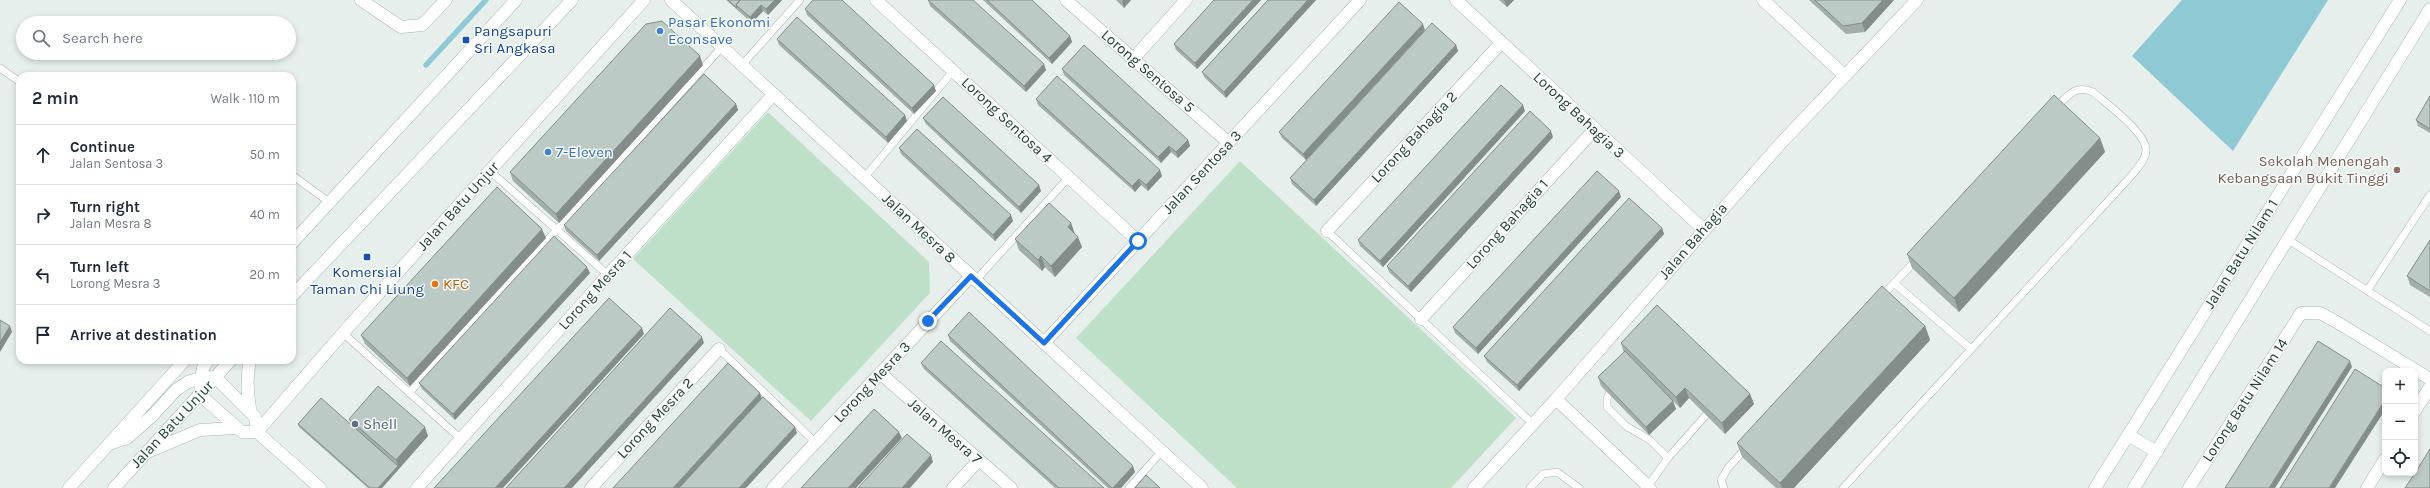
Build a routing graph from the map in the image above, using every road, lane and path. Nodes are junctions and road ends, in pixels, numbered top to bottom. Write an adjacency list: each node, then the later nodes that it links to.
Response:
1 (361, 0): 2 (street)
2 (446, 0)
3 (516, 0): 34 (street)
4 (572, 0): 46 (street)
5 (644, 0): 29 (street, Jalan Batu Unjur)
6 (672, 0): 18 (street, Jalan Mesra 8)
7 (800, 0): 20 (lane)
8 (1066, 0): 19 (street, Lorong Sentosa 5)
9 (1186, 0): 19 (street)
10 (1360, 0): 28 (street, Jalan Sentosa 3)
11 (1456, 0): 17 (street, Lorong Bahagia 3)
12 (1763, 0): 23 (street)
13 (1917, 0): 23 (street, Jalan Bahagia)
14 (2400, 0): 73 (street, Jalan Batu Nilam 1)
15 (879, 1): 22 (street, Lorong Sentosa 4)
16 (2430, 10): 39 (street, Jalan Batu Nilam 1)
17 (1501, 43): 27 (street, Lorong Bahagia 3); 37 (street, Lorong Bahagia 2)
18 (722, 47): 20 (street, Jalan Mesra 8); 36 (lane)
19 (1133, 59): 28 (street, Lorong Sentosa 5)
20 (742, 65): 25 (street, Jalan Mesra 8)
21 (0, 68): 24 (lane)
22 (953, 71): 31 (lane); 32 (street, Lorong Sentosa 4)
23 (1845, 76): 35 (street, Jalan Bahagia)
24 (16, 79)
25 (774, 94): 31 (street, Jalan Mesra 8); 42 (street, Lorong Mesra 1)
26 (2050, 115): 53 (lane)
27 (1594, 130): 35 (street, Lorong Bahagia 3); 48 (street, Lorong Bahagia 1)
28 (1229, 142): 40 (street, Jalan Sentosa 3)
29 (490, 172): 36 (lane); 50 (street, Jalan Batu Unjur)
30 (296, 178): 34 (lane)
31 (864, 178): 43 (street, Jalan Mesra 8)
32 (1069, 178): 40 (street, Lorong Sentosa 4); 43 (lane)
33 (2430, 195): 45 (lane)
34 (329, 202): 38 (street)
35 (1703, 229): 66 (street, Jalan Bahagia)
36 (556, 231): 42 (lane); 64 (lane)
37 (1328, 231): 48 (lane)
38 (296, 238)
39 (2287, 238): 45 (lane); 80 (street, Jalan Batu Nilam 1)
40 (1138, 241): 51 (street, Jalan Sentosa 3)
41 (1920, 254): 44 (lane)
42 (608, 275): 74 (street, Lorong Mesra 1)
43 (974, 278): 51 (street, Jalan Mesra 8); 58 (street, Lorong Mesra 3)
44 (1894, 283): 47 (lane); 53 (lane)
45 (2367, 291): 49 (lane)
46 (296, 292)
47 (1878, 301)
48 (1421, 319): 70 (lane)
49 (2430, 332)
50 (343, 333): 64 (lane); 72 (street, Jalan Batu Unjur)
51 (1044, 343): 78 (street, Jalan Mesra 8)
52 (719, 349): 75 (lane); 89 (street, Lorong Mesra 2)
53 (1971, 349): 99 (lane)
54 (181, 364): 76 (street)
55 (206, 364): 60 (street)
56 (227, 364): 59 (street, Jalan Batu Unjur)
57 (249, 364): 68 (street)
58 (880, 373): 75 (street, Lorong Mesra 3); 82 (street, Jalan Mesra 7)
59 (215, 377): 60 (street); 65 (street, Jalan Batu Unjur); 68 (street)
60 (200, 378): 65 (street); 76 (street)
61 (1618, 378): 81 (lane)
62 (2430, 378): 102 (street, Lorong Batu Nilam 14)
63 (2430, 387): 67 (street)
64 (409, 393): 74 (lane)
65 (199, 394): 71 (street); 79 (street, Jalan Batu Unjur)
66 (1556, 399): 70 (street, Jalan Bahagia); 84 (street)
67 (2418, 406)
68 (251, 413): 72 (street)
69 (1707, 414): 81 (lane)
70 (1532, 424): 95 (street, Jalan Bahagia)
71 (236, 428): 72 (street); 79 (street)
72 (257, 432): 87 (street)
73 (2128, 434): 80 (street); 100 (street, Jalan Batu Nilam 1)
74 (462, 440): 88 (street, Lorong Mesra 1)
75 (816, 443): 90 (street, Lorong Mesra 3)
76 (109, 444): 85 (street)
77 (1750, 444): 98 (lane)
78 (1162, 451): 93 (lane); 94 (street, Jalan Mesra 8)
79 (146, 452): 86 (street, Jalan Batu Unjur)
80 (2157, 452): 101 (street, Jalan Batu Nilam 1)
81 (1668, 458): 84 (lane)
82 (979, 460): 91 (street); 92 (street, Jalan Mesra 7)
83 (2382, 464): 103 (street)
84 (1649, 487)
85 (69, 488)
86 (114, 488)
87 (320, 488)
88 (417, 488)
89 (591, 488)
90 (773, 488)
91 (953, 488)
92 (1011, 488)
93 (1128, 488)
94 (1202, 488)
95 (1474, 488)
96 (1530, 488): 97 (lane)
97 (1579, 488)
98 (1724, 488)
99 (1843, 488)
100 (2095, 488)
101 (2134, 488)
102 (2189, 488)
103 (2367, 488)

